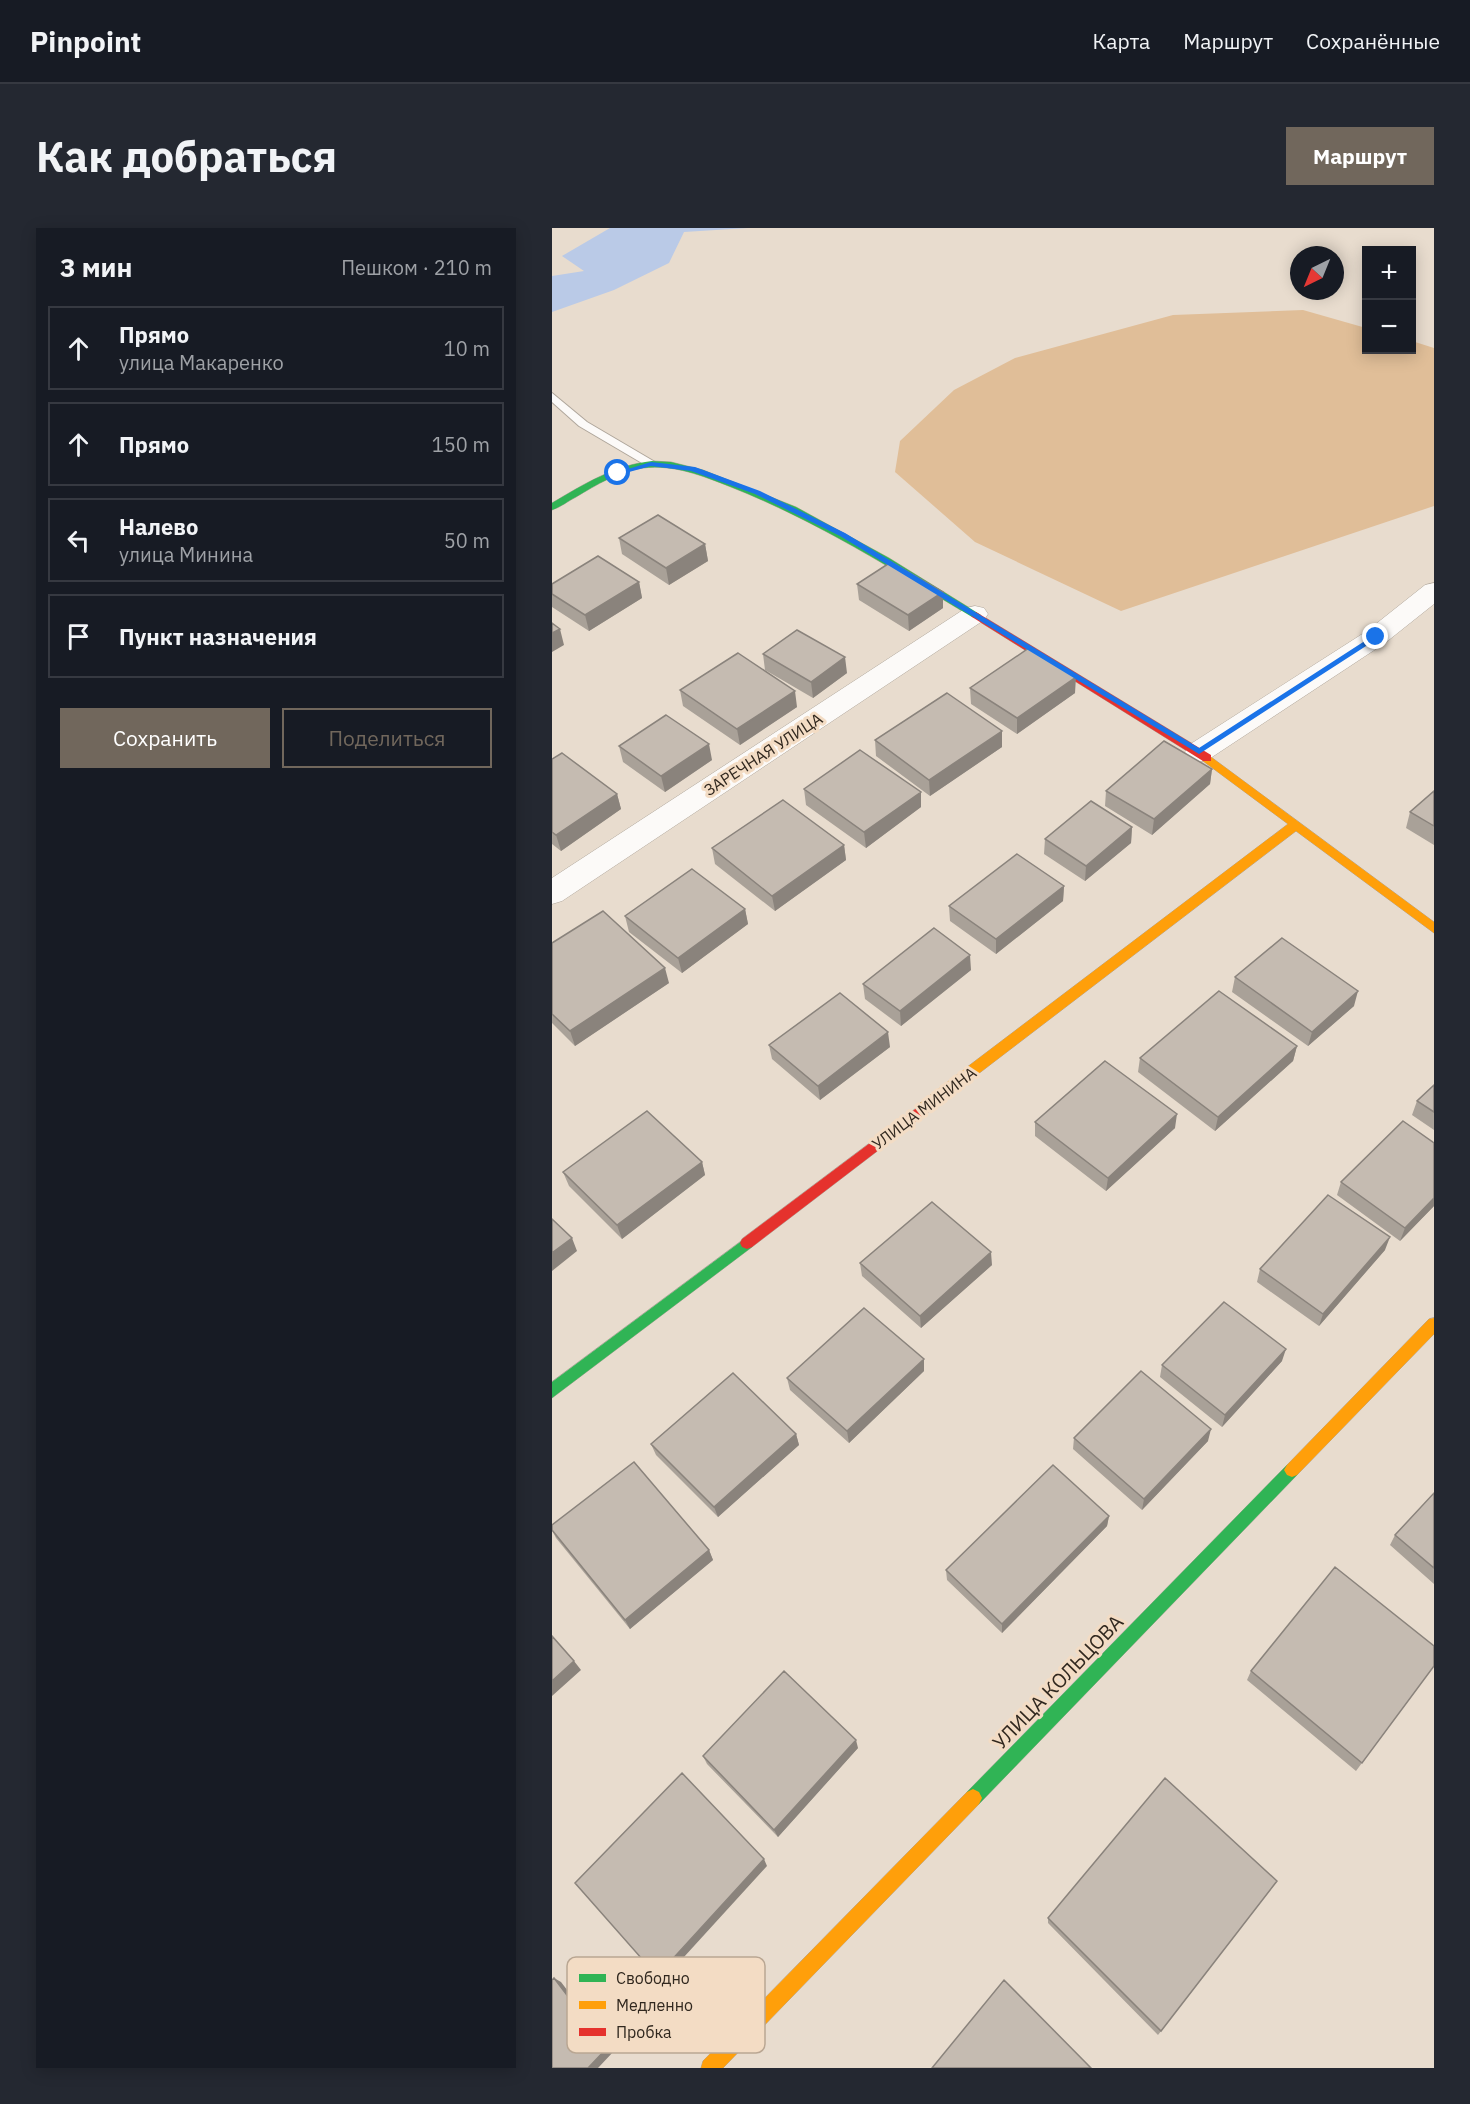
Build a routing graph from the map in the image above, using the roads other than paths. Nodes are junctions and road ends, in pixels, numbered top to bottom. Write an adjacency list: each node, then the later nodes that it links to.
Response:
1 (552, 396): 2 (lane)
2 (651, 464): 3 (street); 5 (street)
3 (552, 507)
4 (1434, 591): 6 (street)
5 (975, 614): 6 (street); 8 (street, ЗАРЕЧНАЯ УЛИЦА)
6 (1199, 752): 7 (street)
7 (1295, 825): 9 (street); 11 (street, УЛИЦА МИНИНА)
8 (552, 893)
9 (1434, 928)
10 (1434, 1324): 12 (street, УЛИЦА КОЛЬЦОВА)
11 (552, 1391)
12 (765, 2011)
13 (725, 2053): 14 (street, УЛИЦА КОЛЬЦОВА)
14 (710, 2068)

